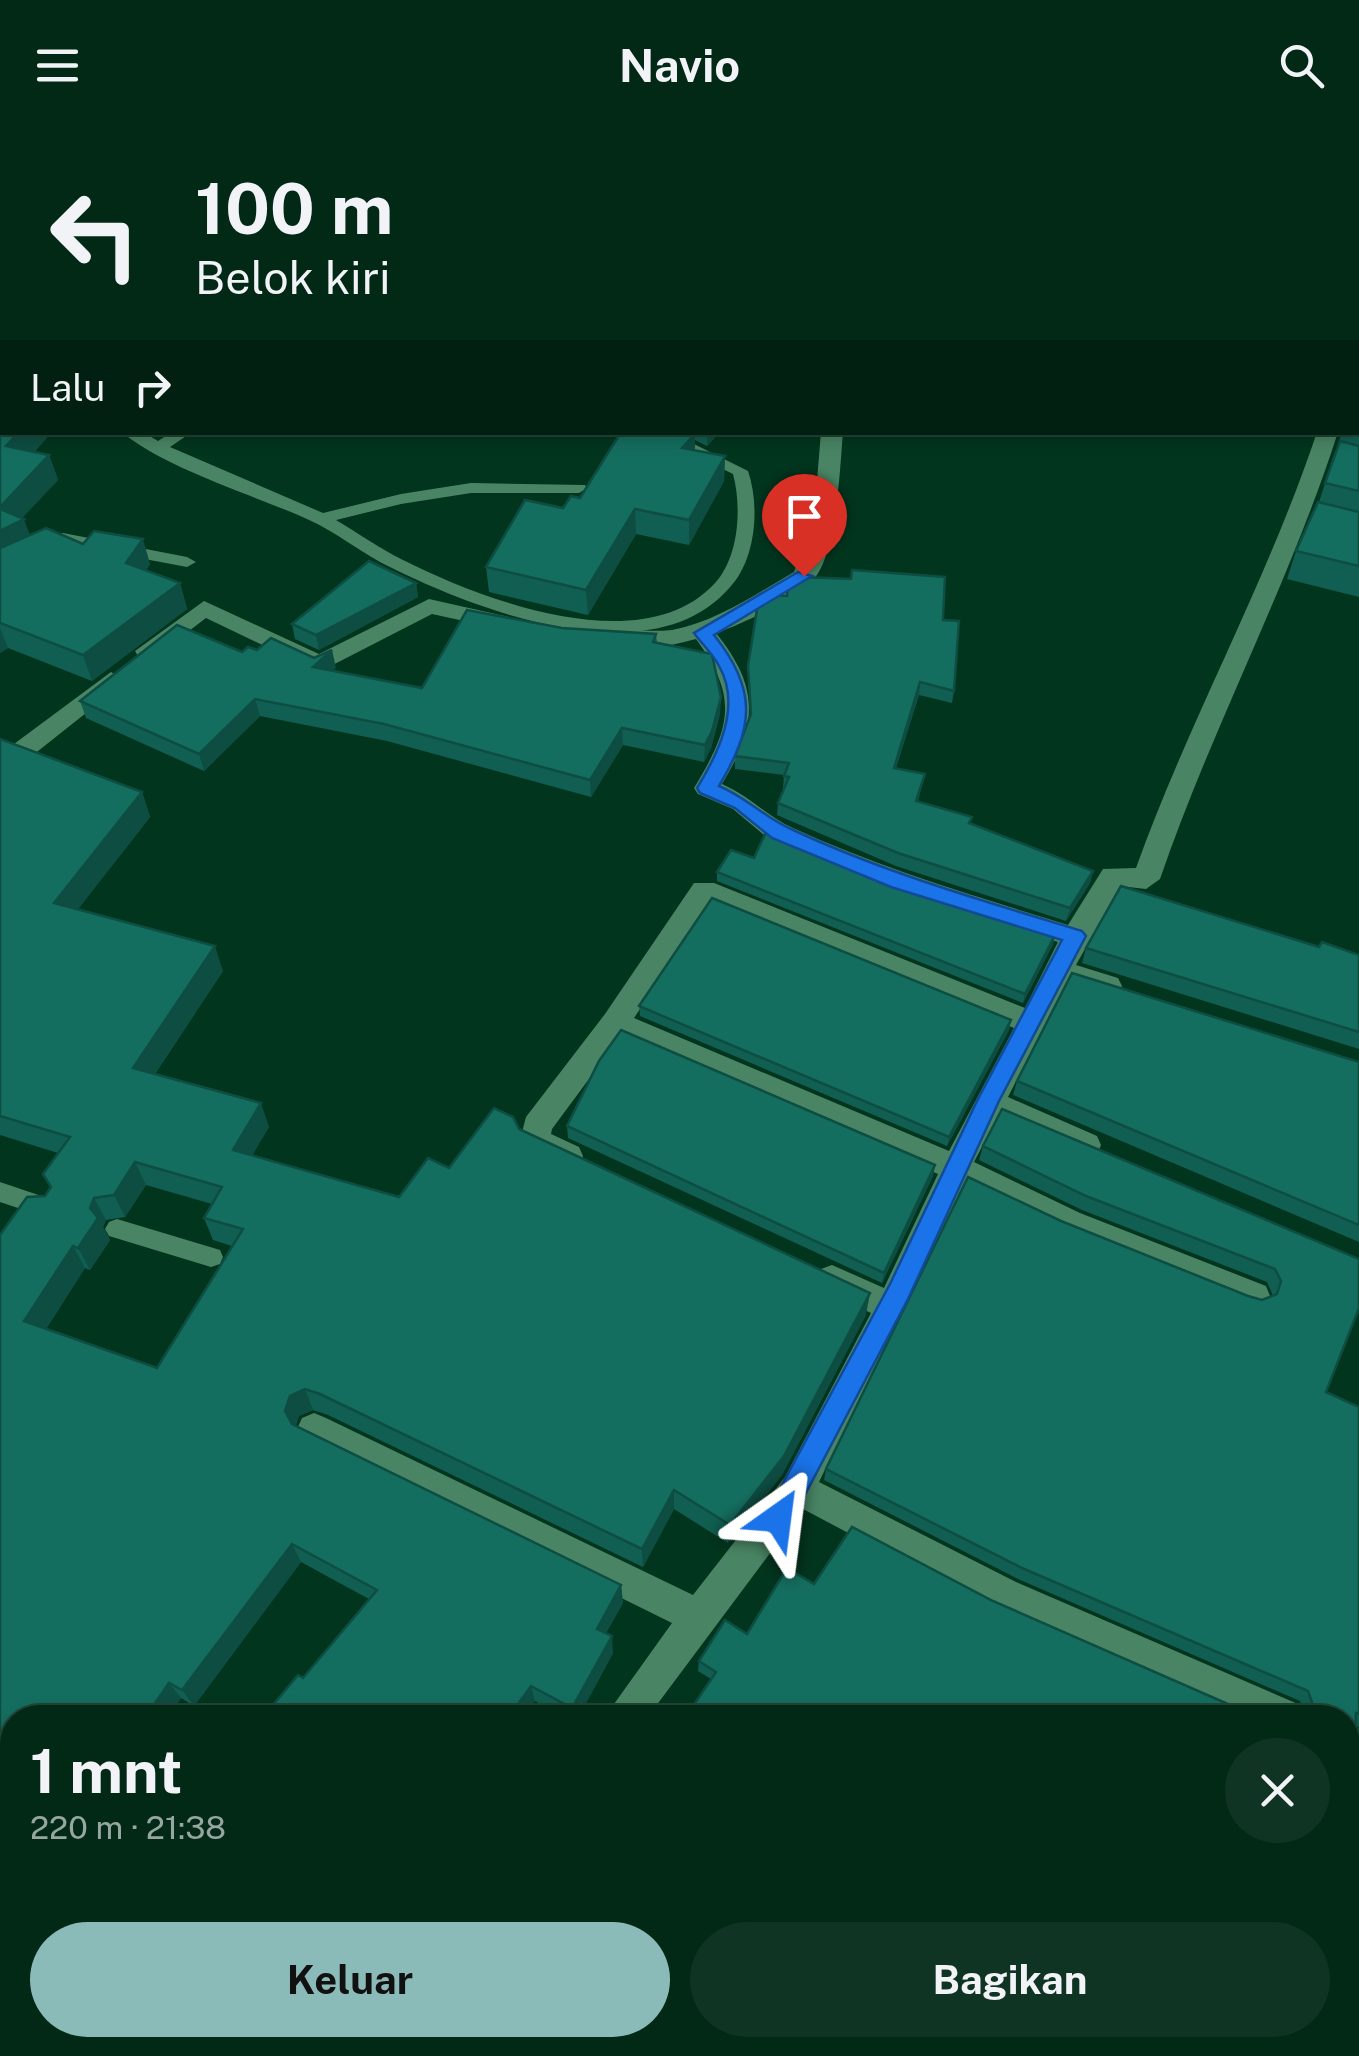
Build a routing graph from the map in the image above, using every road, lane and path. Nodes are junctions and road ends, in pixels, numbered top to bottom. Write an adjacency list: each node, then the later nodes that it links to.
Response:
1 (135, 435): 6 (lane)
2 (179, 435): 6 (lane)
3 (662, 435): 9 (lane)
4 (832, 435): 13 (street)
5 (1328, 435): 8 (street)
6 (158, 448): 9 (lane)
7 (580, 488): 9 (lane)
8 (1298, 516): 10 (street); 15 (street)
9 (322, 519)
10 (1329, 524)
11 (187, 562): 12 (lane)
12 (0, 572)
13 (704, 633): 14 (street); 15 (street)
14 (0, 752)
15 (1075, 936): 16 (street)
16 (1059, 970): 17 (street); 19 (street)
17 (1134, 995)
18 (616, 1022): 19 (street); 22 (street); 23 (street)
19 (1028, 1022): 20 (street)
20 (988, 1101): 21 (street); 23 (street)
21 (1111, 1156)
22 (588, 1165)
23 (956, 1168): 29 (street); 30 (street)
24 (0, 1192): 25 (lane)
25 (48, 1208)
26 (117, 1229): 27 (lane)
27 (211, 1257)
28 (802, 1265): 30 (street)
29 (1254, 1296)
30 (891, 1307): 32 (street)
31 (314, 1429): 33 (street)
32 (797, 1490): 33 (street); 35 (street)
33 (696, 1616): 34 (street)
34 (631, 1705)
35 (1254, 1705)

